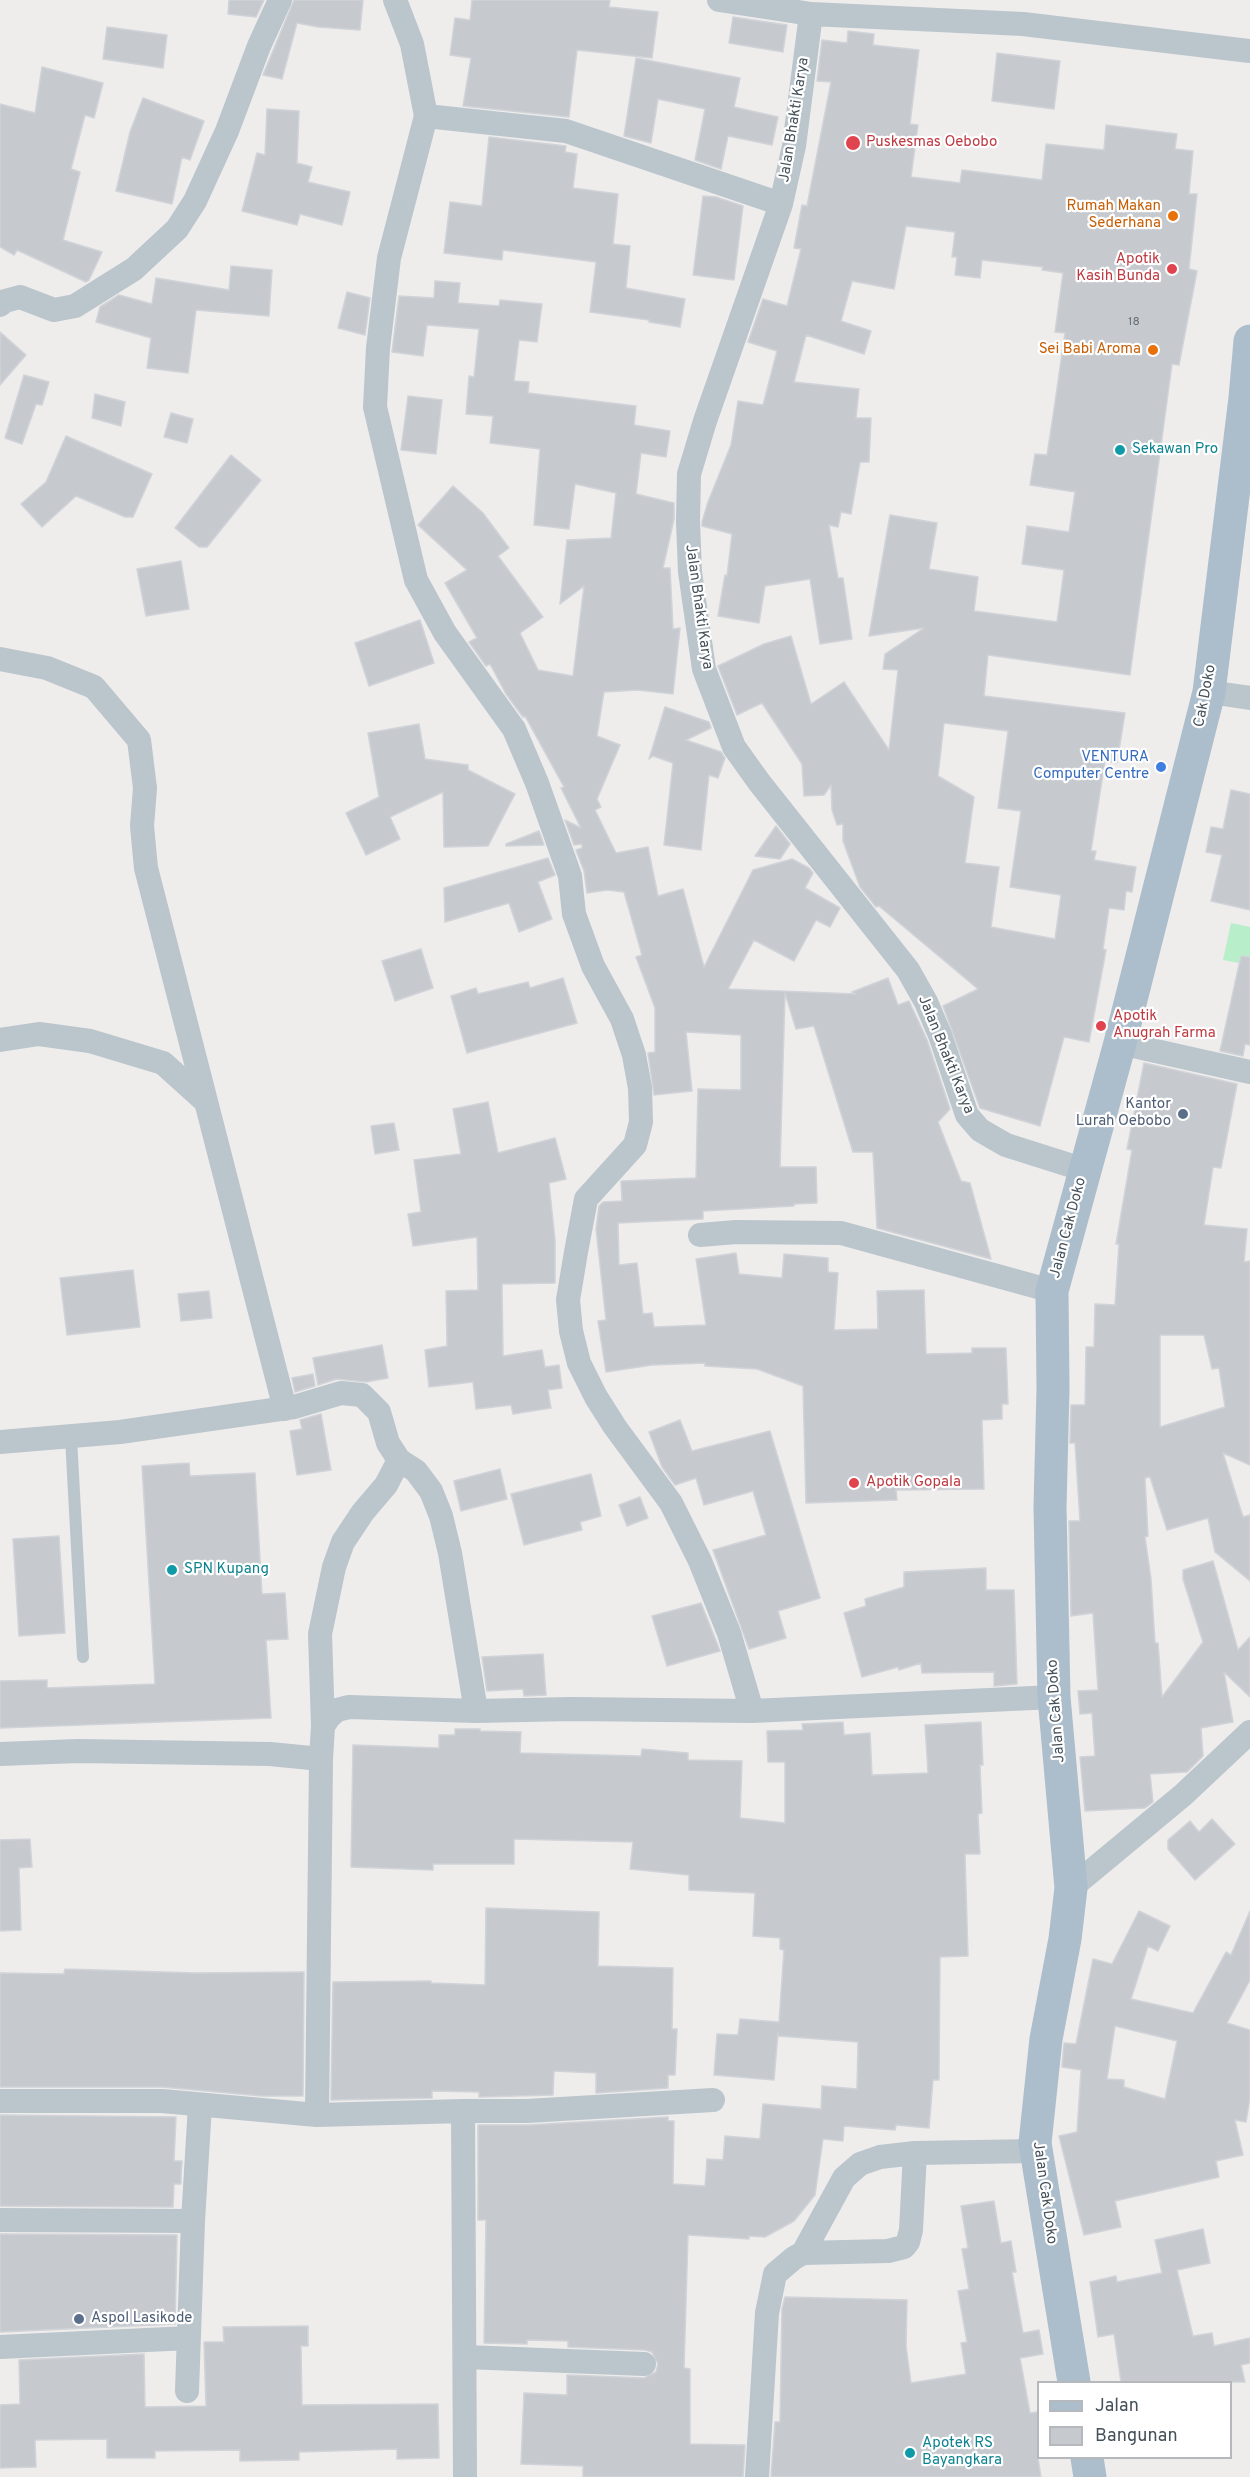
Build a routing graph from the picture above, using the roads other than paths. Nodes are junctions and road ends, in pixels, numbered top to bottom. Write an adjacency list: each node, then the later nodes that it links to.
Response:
1 (280, 0): 8 (street)
2 (395, 0): 6 (street)
3 (719, 0): 4 (street)
4 (811, 14): 5 (street); 7 (street, Jalan Bhakti Karya)
5 (1250, 51)
6 (426, 116): 7 (street); 28 (street)
7 (781, 204): 18 (street, Jalan Bhakti Karya)
8 (0, 305)
9 (1250, 341): 10 (main road, Cak Doko)
10 (1248, 398): 12 (main road, Cak Doko)
11 (0, 658): 17 (street)
12 (1209, 692): 13 (street); 15 (main road, Cak Doko)
13 (1250, 698)
14 (0, 1040): 17 (street)
15 (1120, 1043): 16 (street); 18 (main road, Jalan Cak Doko)
16 (1250, 1072)
17 (204, 1100): 21 (street)
18 (1085, 1170): 20 (main road, Jalan Cak Doko)
19 (700, 1235): 20 (street)
20 (1052, 1291): 26 (main road, Jalan Cak Doko)
21 (285, 1408): 22 (street); 24 (street)
22 (71, 1438): 23 (street); 25 (lane)
23 (0, 1442)
24 (399, 1460): 27 (street); 29 (street)
25 (83, 1657)
26 (1054, 1697): 28 (street); 33 (main road, Jalan Cak Doko)
27 (476, 1711): 28 (street); 29 (street)
28 (752, 1711)
29 (323, 1726): 32 (street)
30 (1250, 1732): 33 (street)
31 (0, 1754): 32 (street)
32 (321, 1759): 38 (street)
33 (1071, 1888): 39 (main road, Jalan Cak Doko)
34 (713, 2100): 37 (street)
35 (0, 2101): 36 (street)
36 (200, 2105): 38 (street); 42 (street)
37 (463, 2111): 38 (street); 46 (street)
38 (317, 2115)
39 (1036, 2151): 40 (street); 48 (main road, Jalan Cak Doko)
40 (915, 2153): 43 (street); 43 (street)
41 (0, 2220): 42 (street)
42 (192, 2221): 44 (street)
43 (803, 2253): 52 (street)
44 (189, 2338): 45 (street); 49 (street)
45 (0, 2347)
46 (465, 2357): 47 (street); 51 (street)
47 (644, 2364)
48 (1074, 2381)
49 (187, 2391)
50 (1087, 2459): 53 (main road)
51 (465, 2477)
52 (757, 2477)
53 (1090, 2477)

